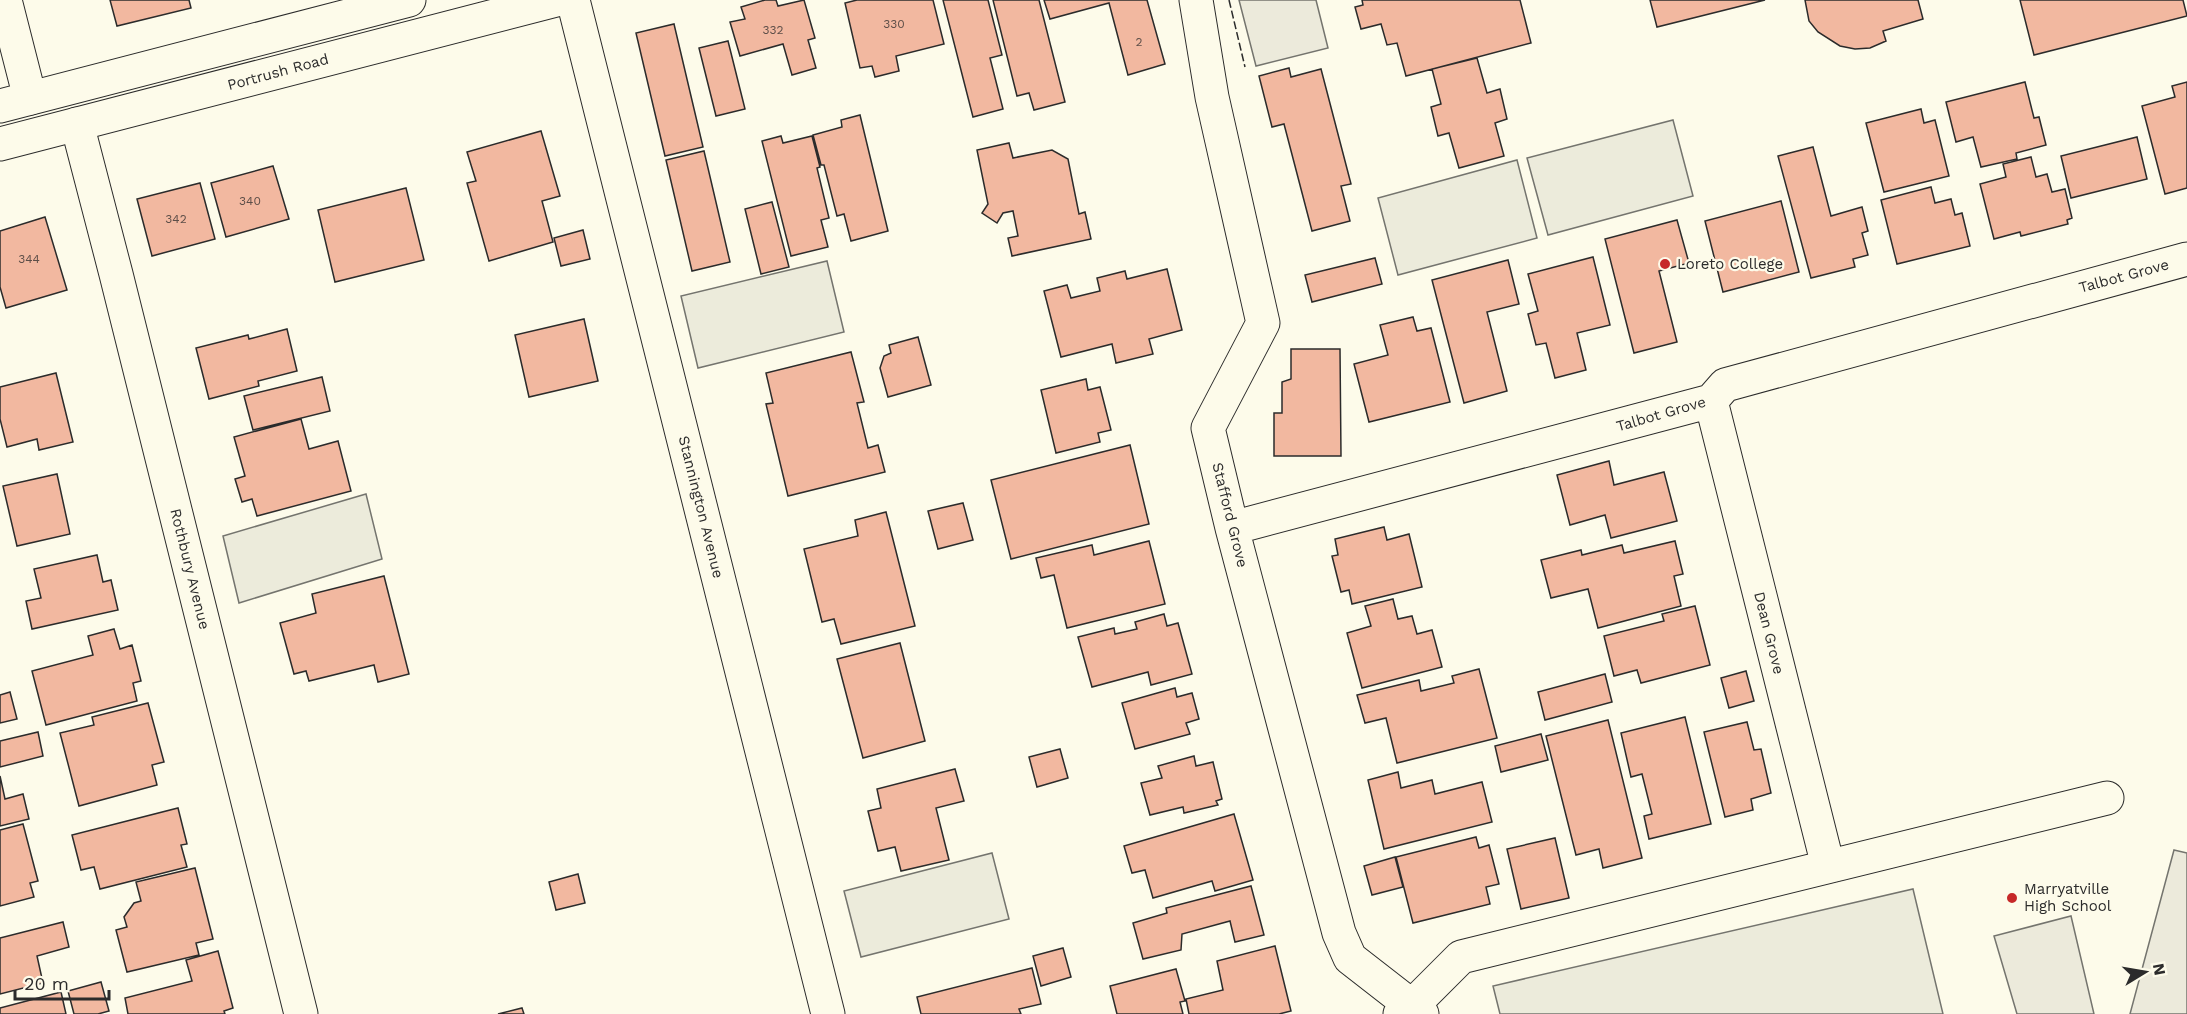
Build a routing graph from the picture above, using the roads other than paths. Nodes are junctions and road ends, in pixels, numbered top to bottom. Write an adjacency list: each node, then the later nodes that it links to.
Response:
1 (5, 0): 6 (main road)
2 (409, 0): 6 (main road)
3 (556, 0): 7 (main road, Portrush Road)
4 (573, 0): 16 (main road, Stannington Avenue)
5 (1196, 0): 11 (main road, Stafford Grove)
6 (15, 102)
7 (77, 124): 8 (main road, Portrush Road); 15 (main road, Rothbury Avenue)
8 (0, 144)
9 (2187, 259): 10 (main road, Talbot Grove)
10 (1711, 401): 11 (main road, Talbot Grove); 13 (main road, Dean Grove)
11 (1232, 528): 14 (main road, Stafford Grove)
12 (2107, 798): 13 (main road)
13 (1828, 866): 14 (main road)
14 (1412, 1011)
15 (301, 1014)
16 (828, 1014)

